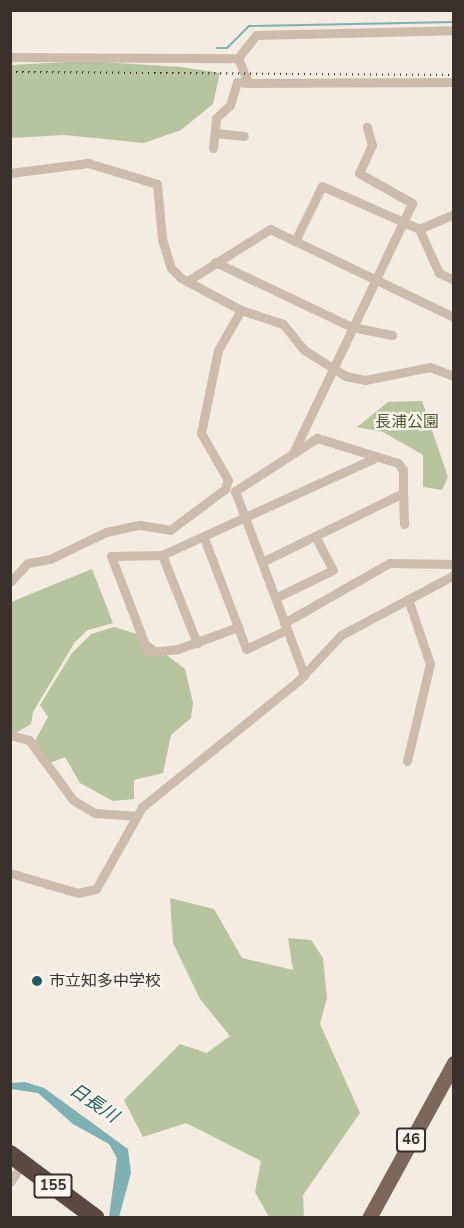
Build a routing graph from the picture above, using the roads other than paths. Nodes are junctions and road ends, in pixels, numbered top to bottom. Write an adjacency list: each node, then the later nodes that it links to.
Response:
1 (453, 30): 3 (street)
2 (10, 57): 3 (street)
3 (238, 58): 5 (street)
4 (453, 82): 5 (street)
5 (248, 83): 7 (street)
6 (367, 127): 12 (street)
7 (215, 133): 8 (street); 9 (street)
8 (244, 136)
9 (213, 148)
10 (10, 173): 17 (street)
11 (453, 214): 13 (street)
12 (402, 224): 13 (street); 14 (street); 16 (street)
13 (419, 229): 18 (street)
14 (295, 240): 15 (street); 16 (street)
15 (215, 262): 17 (street); 21 (street)
16 (375, 278): 20 (street); 21 (street)
17 (189, 280): 19 (street)
18 (453, 280)
19 (241, 310): 23 (street); 36 (street)
20 (453, 317)
21 (352, 327): 22 (street); 23 (street)
22 (392, 335)
23 (332, 369): 24 (street); 25 (street)
24 (453, 376)
25 (292, 455): 26 (street); 28 (street)
26 (377, 457): 27 (street); 28 (street)
27 (403, 493): 29 (street); 30 (street)
28 (248, 521): 31 (street); 33 (street)
29 (404, 524)
30 (315, 536): 33 (street); 37 (street)
31 (204, 538): 32 (street); 40 (street)
32 (162, 555): 41 (street); 41 (street)
33 (262, 562): 37 (street)
34 (453, 564): 39 (street)
35 (453, 578): 38 (street)
36 (10, 582)
37 (276, 598): 39 (street)
38 (408, 599): 42 (street); 44 (street)
39 (285, 626): 40 (street); 42 (street)
40 (238, 627): 41 (street)
41 (197, 643)
42 (304, 675): 45 (street)
43 (10, 735): 45 (street)
44 (407, 761)
45 (134, 816): 46 (street)
46 (10, 873)
47 (453, 1064): 51 (main road, 46)
48 (17, 1159): 49 (street); 50 (highway, 155)
49 (10, 1182)
50 (96, 1218)
51 (369, 1218)

